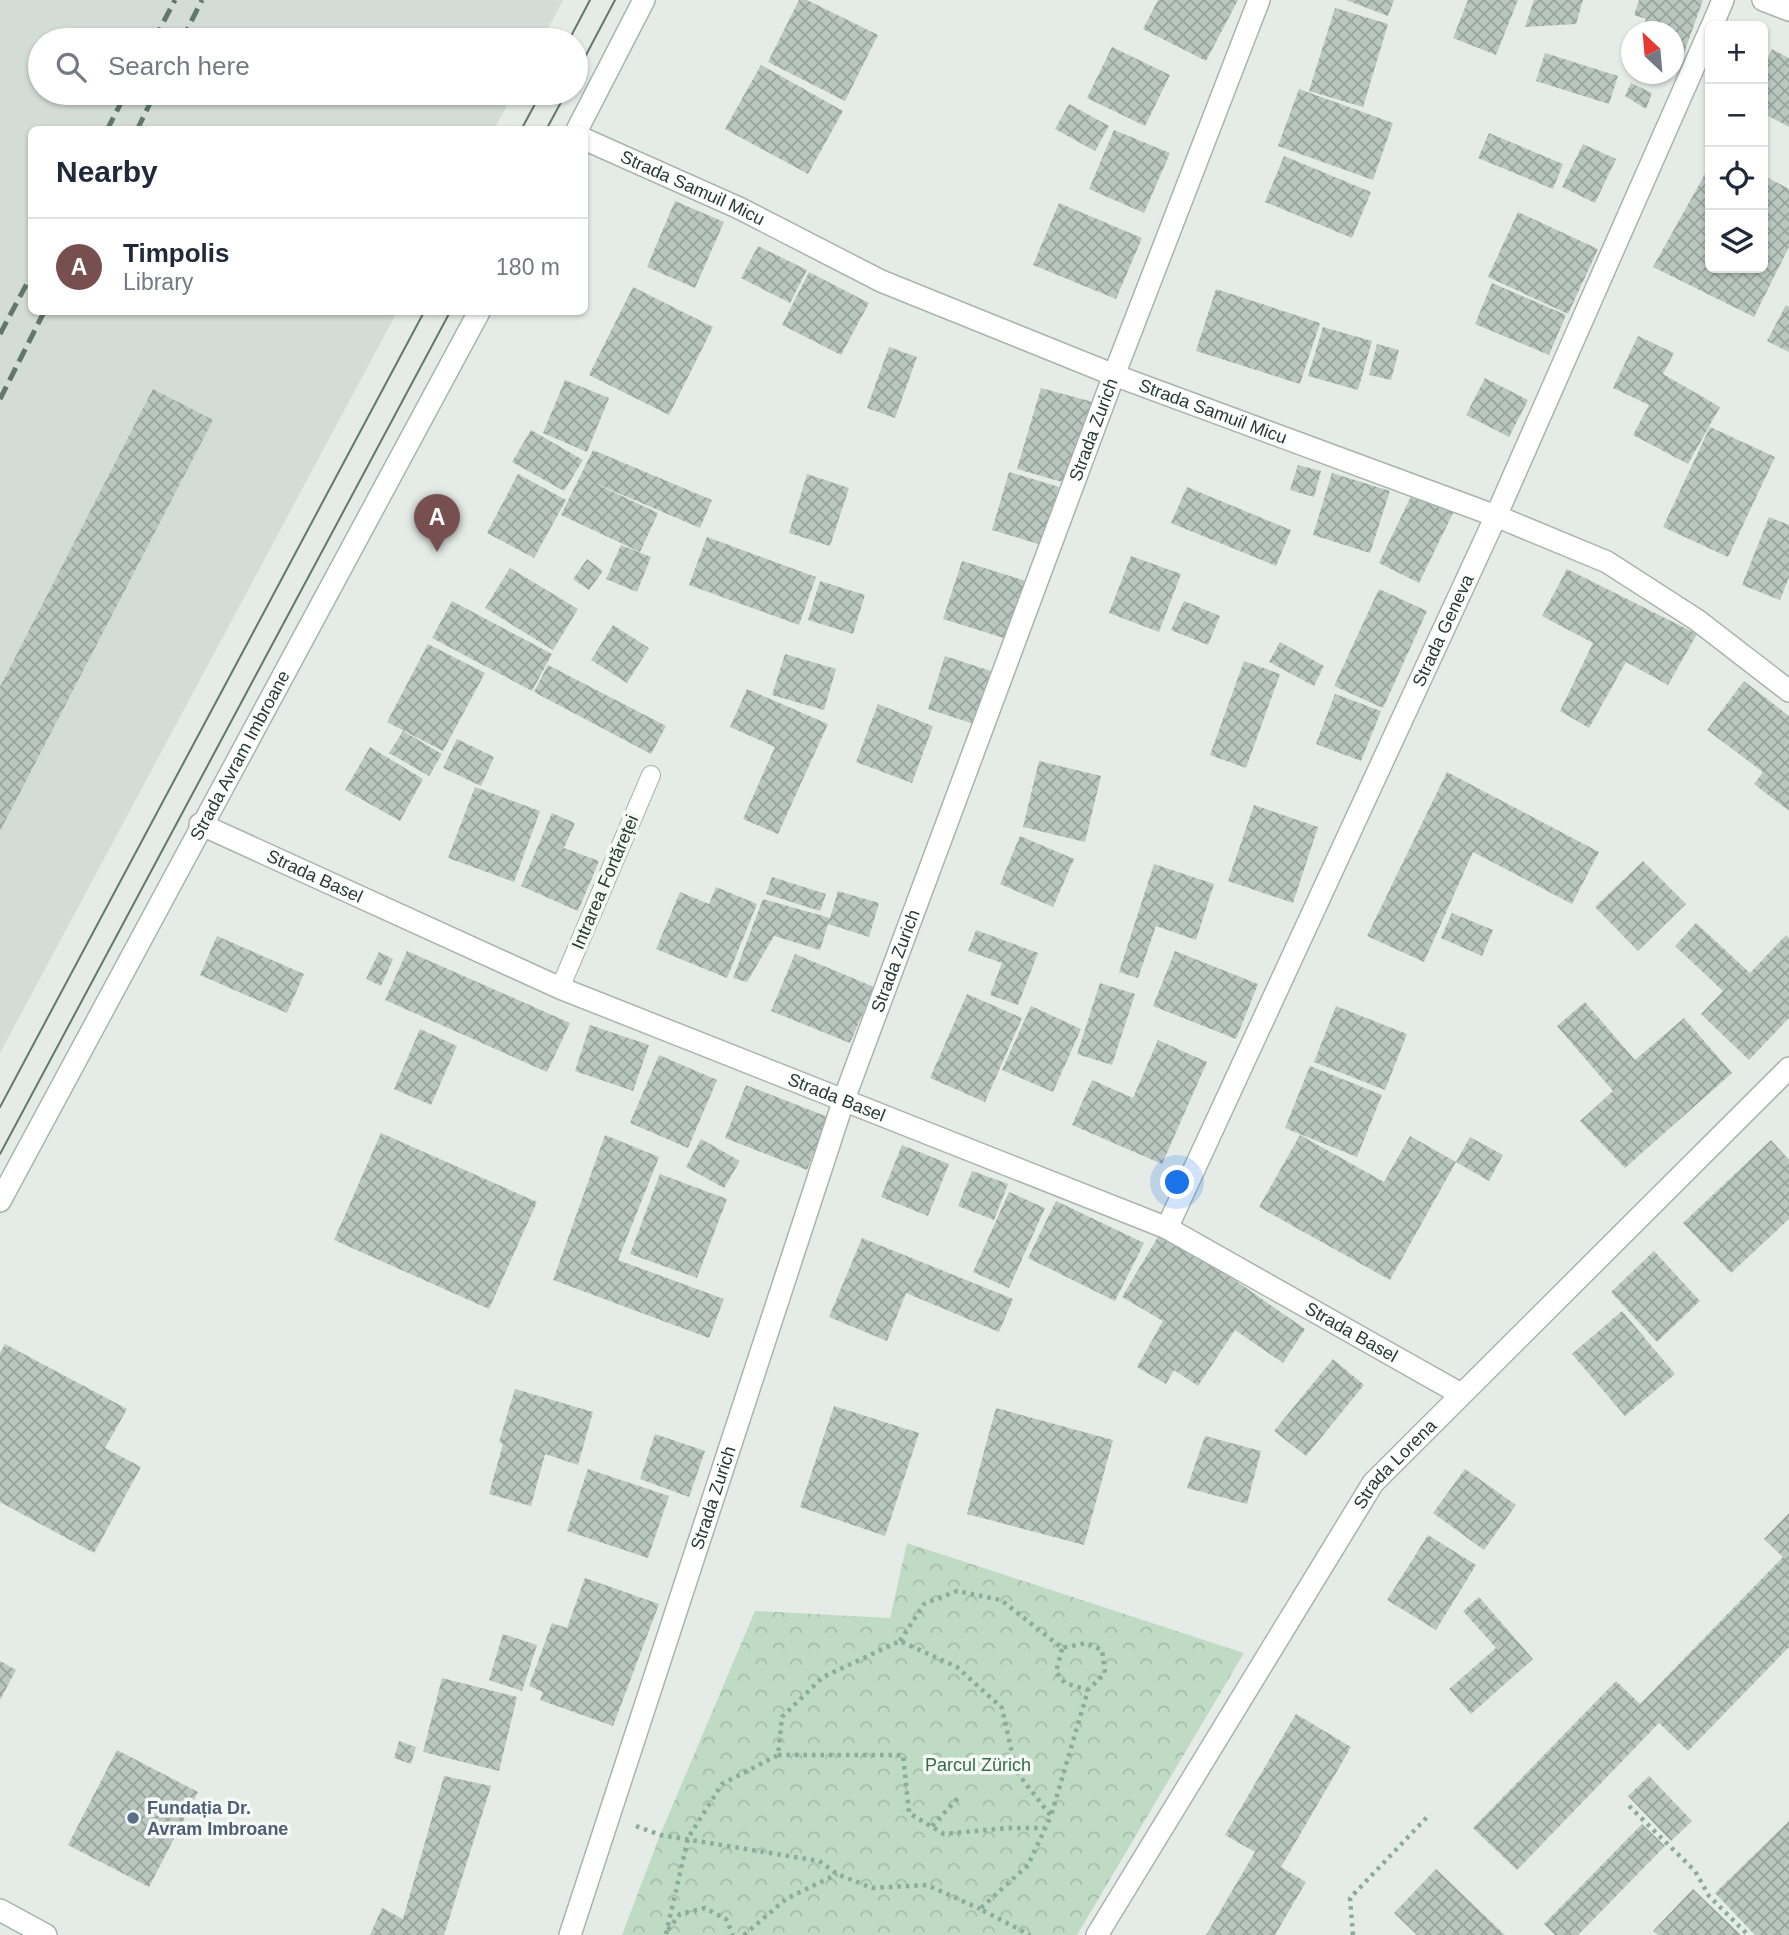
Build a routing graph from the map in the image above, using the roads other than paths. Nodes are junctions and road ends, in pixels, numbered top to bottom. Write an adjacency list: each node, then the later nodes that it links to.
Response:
1 (644, 0): 8 (street)
2 (1259, 0): 11 (street, Strada Zurich)
3 (1723, 0): 6 (street, Strada Geneva)
4 (1763, 0): 5 (street)
5 (1789, 10)
6 (1714, 21)
7 (1705, 42): 12 (street, Strada Geneva)
8 (579, 126)
9 (588, 141): 11 (street, Strada Samuil Micu)
10 (477, 315): 15 (street, Strada Avram Imbroane)
11 (1114, 375): 12 (street, Strada Samuil Micu); 18 (street, Strada Zurich)
12 (1496, 516): 13 (street, Strada Samuil Micu); 20 (street, Strada Geneva)
13 (1789, 691)
14 (651, 775): 16 (lane, Intrarea Fortăreței)
15 (200, 824): 16 (street, Strada Basel); 19 (street, Strada Avram Imbroane)
16 (560, 988): 18 (street, Strada Basel)
17 (1789, 1068): 21 (street, Strada Lorena)
18 (844, 1100): 20 (street, Strada Basel); 24 (street, Strada Zurich)
19 (0, 1201)
20 (1167, 1228): 21 (street, Strada Basel)
21 (1459, 1394): 25 (street, Strada Lorena)
22 (0, 1910): 23 (street)
23 (46, 1935)
24 (570, 1935)
25 (1097, 1935)

